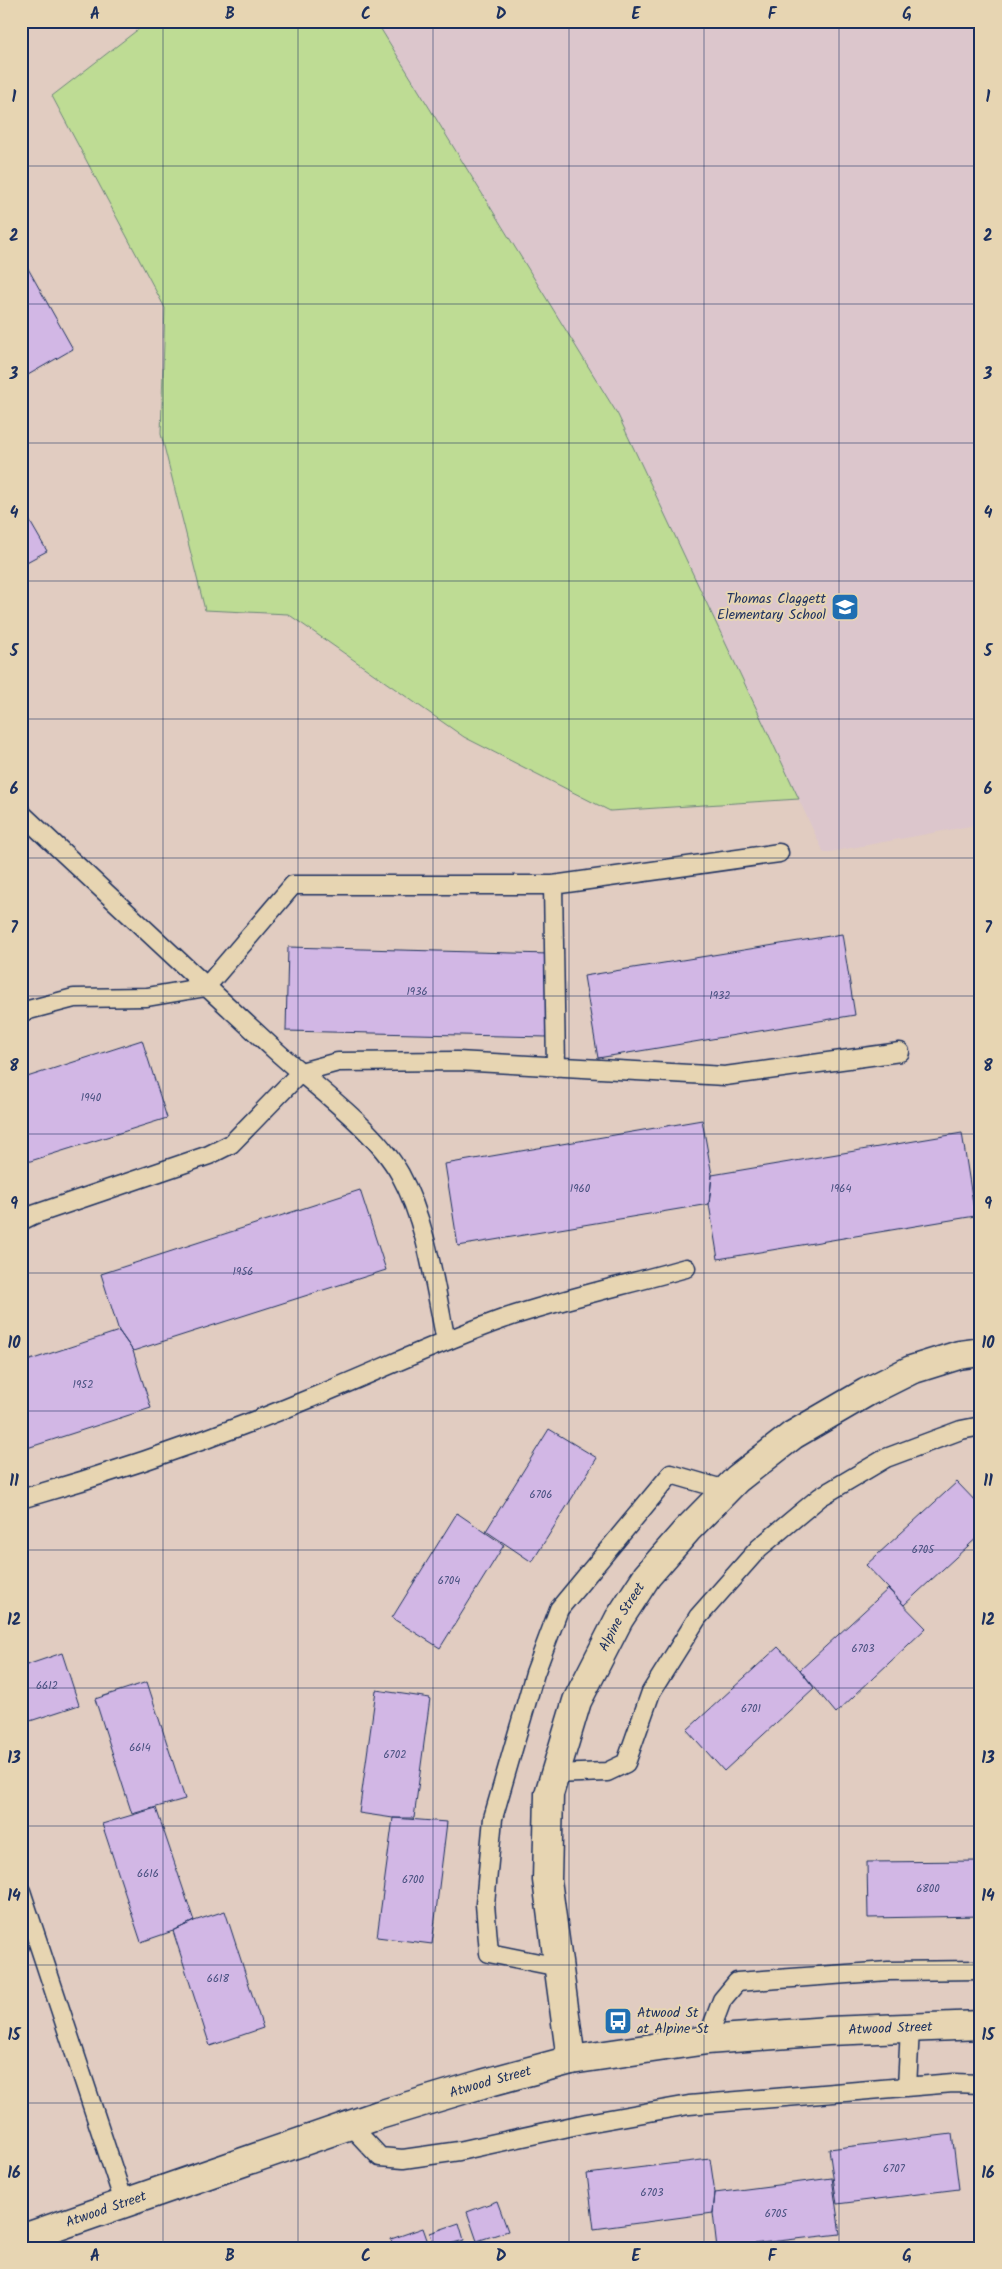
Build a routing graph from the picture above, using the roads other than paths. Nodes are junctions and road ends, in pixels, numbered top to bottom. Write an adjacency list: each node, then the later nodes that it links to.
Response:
1 (21, 813): 4 (lane)
2 (779, 852): 3 (lane)
3 (553, 885): 4 (lane); 7 (lane)
4 (206, 987): 5 (lane); 8 (lane)
5 (21, 1012)
6 (900, 1052): 7 (lane)
7 (556, 1067): 8 (lane)
8 (301, 1072): 9 (lane); 11 (lane)
9 (21, 1222)
10 (686, 1268): 11 (lane)
11 (446, 1341): 15 (lane)
12 (981, 1352): 14 (street, Alpine Street)
13 (981, 1426): 16 (lane)
14 (726, 1490): 16 (street, Alpine Street); 18 (lane)
15 (21, 1499)
16 (554, 1774): 18 (street, Alpine Street)
17 (21, 1891): 27 (lane)
18 (559, 1967): 23 (street, Alpine Street)
19 (981, 1970): 22 (lane)
20 (981, 2025): 21 (street, Atwood Street)
21 (910, 2028): 22 (street, Atwood Street); 25 (lane)
22 (707, 2040): 23 (street, Atwood Street)
23 (571, 2060): 26 (street, Atwood Street)
24 (981, 2084): 25 (lane)
25 (907, 2087): 26 (lane)
26 (350, 2124): 27 (street, Atwood Street)
27 (124, 2202): 28 (street, Atwood Street)
28 (21, 2239)

